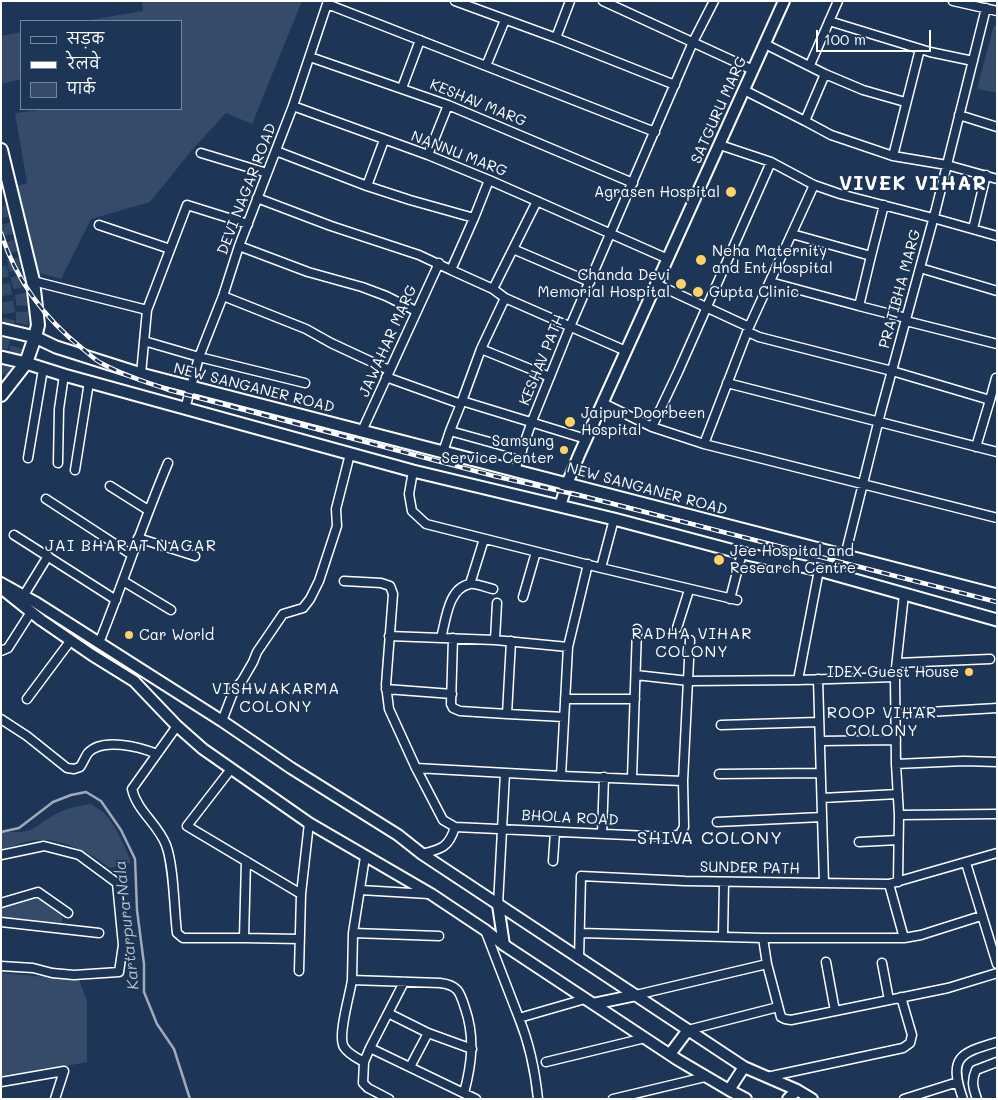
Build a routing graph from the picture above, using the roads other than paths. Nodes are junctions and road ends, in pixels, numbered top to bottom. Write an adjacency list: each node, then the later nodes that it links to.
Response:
1 (456, 1): 10 (street)
2 (570, 1): 12 (street)
3 (603, 1): 14 (street)
4 (714, 1): 14 (street, KESHAV PATH)
5 (784, 1): 15 (street, SATGURU MARG)
6 (838, 1): 11 (street)
7 (953, 1): 9 (street)
8 (328, 3): 13 (street); 17 (street, DEVI NAGAR ROAD)
9 (991, 7): 18 (street, PRATIBHA MARG)
10 (505, 20): 12 (street); 19 (street)
11 (829, 21): 16 (street); 20 (street)
12 (556, 38): 23 (street)
13 (420, 40): 19 (street); 24 (street)
14 (693, 42): 21 (street); 23 (street, KESHAV PATH)
15 (765, 44): 20 (street); 21 (street, SATGURU MARG)
16 (920, 49): 18 (street); 26 (street)
17 (310, 57): 24 (street, KESHAV MARG); 28 (street, DEVI NAGAR ROAD)
18 (973, 61): 29 (street, PRATIBHA MARG)
19 (486, 66): 32 (street)
20 (810, 66): 22 (street)
21 (754, 70): 25 (street, SATGURU MARG)
22 (825, 74): 26 (street); 30 (street)
23 (675, 85): 32 (street, KESHAV PATH)
24 (402, 88): 27 (street, KESHAV MARG)
25 (744, 90): 30 (street); 34 (street, SATGURU MARG)
26 (905, 102): 39 (street)
27 (448, 105): 38 (street); 46 (street, KESHAV MARG)
28 (294, 106): 33 (street, NANNU MARG); 36 (street, DEVI NAGAR ROAD)
29 (959, 115): 31 (street); 41 (street, PRATIBHA MARG)
30 (805, 121): 39 (street)
31 (997, 127)
32 (655, 132): 46 (street, KESHAV PATH)
33 (384, 140): 38 (street, NANNU MARG); 48 (street)
34 (720, 145): 40 (street); 64 (street, SATGURU MARG)
35 (1, 150): 68 (main road)
36 (276, 151): 42 (street, DEVI NAGAR ROAD); 48 (street)
37 (200, 153): 42 (street)
38 (428, 155): 45 (street, NANNU MARG)
39 (893, 156): 41 (street)
40 (771, 162): 47 (street); 77 (street)
41 (947, 165): 43 (street); 53 (street, PRATIBHA MARG)
42 (267, 173): 49 (street, DEVI NAGAR ROAD)
43 (986, 176): 44 (street); 56 (street)
44 (997, 179)
45 (489, 180): 50 (street, NANNU MARG); 52 (street)
46 (634, 183): 57 (street, KESHAV PATH)
47 (814, 185): 51 (street); 58 (street)
48 (367, 186): 52 (street)
49 (257, 198): 54 (street, DEVI NAGAR ROAD); 65 (street)
50 (537, 201): 57 (street, NANNU MARG); 62 (street)
51 (884, 205): 53 (street); 63 (street)
52 (474, 218): 67 (street)
53 (933, 218): 56 (street); 66 (street, PRATIBHA MARG)
54 (248, 224): 60 (street, DEVI NAGAR ROAD); 61 (street)
55 (99, 225): 61 (street)
56 (973, 229): 59 (street)
57 (611, 234): 64 (street, NANNU MARG); 69 (street, KESHAV PATH)
58 (792, 234): 63 (street); 70 (street)
59 (997, 236)
60 (239, 246): 74 (street, DEVI NAGAR ROAD); 79 (street)
61 (170, 249): 78 (street)
62 (513, 249): 69 (street); 72 (street)
63 (871, 256): 76 (street)
64 (668, 259): 71 (street, SATGURU MARG)
65 (439, 263): 67 (street); 79 (street, JAWAHAR MARG)
66 (920, 268): 73 (street); 80 (street, PRATIBHA MARG)
67 (451, 270): 72 (street)
68 (33, 281): 78 (street); 84 (main road)
69 (590, 282): 81 (street, KESHAV PATH)
70 (770, 282): 76 (street); 83 (street)
71 (656, 284): 77 (street); 88 (street, SATGURU MARG)
72 (493, 289): 75 (street)
73 (997, 291)
74 (223, 296): 90 (street, DEVI NAGAR ROAD); 95 (street)
75 (505, 298): 81 (street); 87 (street)
76 (859, 306): 80 (street)
77 (707, 307): 83 (street); 110 (street)
78 (147, 310): 85 (street)
79 (416, 311): 95 (street, JAWAHAR MARG)
80 (906, 319): 86 (street); 93 (street, PRATIBHA MARG)
81 (570, 328): 88 (street); 97 (street, KESHAV PATH)
82 (1, 329): 84 (main road, NEW SANGANER ROAD)
83 (749, 330): 93 (street); 101 (street)
84 (35, 337): 91 (main road); 94 (main road, NEW SANGANER ROAD)
85 (144, 341): 90 (street); 94 (street)
86 (997, 344)
87 (481, 349): 97 (street); 105 (street)
88 (626, 351): 106 (street, SATGURU MARG)
89 (1, 357): 91 (main road)
90 (199, 358): 100 (street); 102 (street, DEVI NAGAR ROAD)
91 (26, 363): 92 (main road); 103 (main road)
92 (44, 368): 96 (main road); 120 (street)
93 (892, 371): 104 (street); 109 (street, PRATIBHA MARG)
94 (141, 374): 102 (main road, NEW SANGANER ROAD)
95 (387, 374): 105 (street); 111 (street, JAWAHAR MARG)
96 (64, 375): 99 (main road); 121 (street)
97 (550, 377): 108 (street, KESHAV PATH)
98 (996, 378): 104 (street)
99 (89, 382): 107 (main road); 123 (street)
100 (305, 383)
101 (727, 384): 109 (street); 114 (street)
102 (190, 387): 107 (street, DEVI NAGAR ROAD); 111 (main road, NEW SANGANER ROAD)
103 (1, 395)
104 (990, 400): 115 (street)
105 (461, 403): 108 (street); 112 (street)
106 (602, 403): 110 (street); 113 (street, SATGURU MARG)
107 (185, 409): 119 (main road)
108 (532, 421): 113 (street); 116 (street, KESHAV PATH)
109 (878, 422): 115 (street); 127 (street, PRATIBHA MARG)
110 (652, 427): 114 (street)
111 (362, 431): 117 (main road, NEW SANGANER ROAD)
112 (450, 431): 116 (street); 117 (street)
113 (586, 438): 126 (street, SATGURU MARG)
114 (704, 444): 127 (street)
115 (976, 447): 118 (street)
116 (522, 451): 124 (street, KESHAV PATH)
117 (444, 452): 124 (main road, NEW SANGANER ROAD)
118 (997, 452)
119 (350, 454): 125 (main road); 192 (street)
120 (28, 458)
121 (58, 463)
122 (168, 463): 131 (street)
123 (76, 470)
124 (515, 470): 126 (main road, NEW SANGANER ROAD)
125 (413, 471): 130 (main road); 136 (street)
126 (567, 484): 130 (street, SATGURU MARG); 140 (main road, NEW SANGANER ROAD)
127 (862, 484): 132 (street); 140 (street, PRATIBHA MARG)
128 (110, 486): 131 (street)
129 (46, 499): 139 (street)
130 (560, 506): 133 (main road)
131 (148, 510): 135 (street)
132 (997, 518)
133 (614, 519): 138 (main road); 144 (street)
134 (14, 535): 141 (street)
135 (138, 538): 139 (street); 142 (street)
136 (484, 539): 137 (street); 150 (street)
137 (536, 552): 143 (street); 157 (street)
138 (742, 553): 145 (main road); 153 (street)
139 (132, 555): 147 (street)
140 (844, 555): 146 (street, PRATIBHA MARG); 156 (main road, NEW SANGANER ROAD)
141 (48, 556): 155 (street); 158 (street)
142 (195, 556)
143 (588, 564): 144 (street); 173 (street)
144 (601, 568): 153 (street)
145 (819, 570): 146 (main road); 179 (street)
146 (840, 576): 154 (main road)
147 (123, 581): 158 (street); 160 (street)
148 (344, 581): 165 (street)
149 (1, 583): 155 (street)
150 (470, 584): 152 (street); 166 (street)
151 (1, 588): 161 (street)
152 (494, 589)
153 (688, 590): 163 (street)
154 (904, 594): 162 (main road); 176 (street)
155 (24, 595): 172 (street)
156 (997, 595)
157 (523, 597)
158 (116, 600): 172 (street)
159 (497, 602): 169 (street)
160 (171, 610)
161 (32, 612): 168 (street); 174 (street)
162 (997, 620)
163 (677, 628)
164 (638, 629): 177 (street)
165 (389, 636): 166 (street); 182 (street)
166 (441, 638): 167 (street)
167 (453, 638): 169 (street); 183 (street)
168 (71, 640): 184 (street); 195 (street)
169 (495, 640): 171 (street)
170 (690, 640): 181 (street, BHOLA ROAD)
171 (511, 641): 173 (street); 188 (street)
172 (99, 643): 192 (street)
173 (568, 647): 185 (street)
174 (1, 651)
175 (990, 659): 176 (street)
176 (896, 662): 178 (street)
177 (636, 675): 181 (street); 186 (street)
178 (895, 677): 180 (street); 189 (street)
179 (798, 680): 180 (street); 181 (street)
180 (818, 680): 193 (street)
181 (689, 681): 209 (street, BHOLA ROAD)
182 (386, 689): 183 (street); 201 (street)
183 (452, 694): 188 (street)
184 (27, 699)
185 (565, 699): 186 (street); 190 (street)
186 (635, 699): 208 (street)
187 (997, 708): 189 (street)
188 (507, 714): 190 (street)
189 (895, 714): 196 (street)
190 (564, 717): 206 (street)
191 (1, 719): 198 (street)
192 (222, 720): 224 (street)
193 (818, 722): 194 (street); 197 (street)
194 (721, 725)
195 (177, 726): 198 (street); 202 (street)
196 (896, 740): 197 (street); 200 (street)
197 (820, 741): 204 (street)
198 (157, 754): 248 (street)
199 (997, 762): 200 (street)
200 (896, 764): 210 (street)
201 (416, 768): 203 (street); 217 (street)
202 (231, 769): 216 (street); 227 (street)
203 (505, 773): 206 (street); 218 (street)
204 (820, 773): 205 (street); 211 (street)
205 (719, 774)
206 (561, 776): 207 (street)
207 (604, 777): 208 (street); 220 (street)
208 (632, 778): 209 (street)
209 (684, 781): 220 (street, BHOLA ROAD)
210 (898, 794): 211 (street); 213 (street)
211 (822, 798): 214 (street)
212 (997, 814): 213 (street)
213 (899, 815): 221 (street)
214 (822, 818): 215 (street); 232 (street)
215 (717, 822)
216 (309, 823): 226 (street); 235 (street)
217 (455, 827): 218 (street, BHOLA ROAD); 224 (street)
218 (502, 829): 219 (street, BHOLA ROAD); 238 (street)
219 (555, 832): 220 (street, BHOLA ROAD); 228 (street)
220 (602, 834)
221 (898, 840): 222 (street); 231 (street)
222 (859, 842)
223 (997, 853): 229 (street, SUNDER PATH)
224 (422, 854): 238 (street)
225 (1, 855): 258 (street)
226 (365, 857): 234 (street); 236 (street)
227 (246, 861): 235 (street); 248 (street)
228 (553, 861)
229 (966, 863): 231 (street, SUNDER PATH); 240 (street)
230 (724, 882): 232 (street, SUNDER PATH); 245 (street, SUNDER PATH); 247 (street)
231 (898, 882): 233 (street, SUNDER PATH)
232 (824, 883): 233 (street, SUNDER PATH)
233 (889, 884): 250 (street)
234 (360, 890): 236 (street); 244 (street)
235 (302, 894): 251 (street)
236 (431, 894): 242 (street)
237 (1, 903): 239 (street)
238 (498, 905): 252 (street); 253 (street)
239 (68, 913)
240 (981, 916): 250 (street); 257 (street)
241 (1, 922): 243 (street)
242 (486, 930): 252 (street); 270 (street)
243 (99, 933)
244 (353, 933): 246 (street); 261 (street)
245 (580, 933): 247 (street); 253 (street, SUNDER PATH)
246 (439, 936)
247 (723, 937): 249 (street)
248 (244, 938): 251 (street)
249 (763, 938): 250 (street); 256 (street)
250 (904, 938)
251 (300, 939): 259 (street)
252 (504, 945): 266 (street)
253 (579, 959): 263 (street)
254 (826, 962): 268 (street)
255 (882, 963): 265 (street)
256 (767, 964): 263 (street); 267 (street)
257 (997, 964)
258 (1, 966)
259 (299, 971)
260 (997, 972): 264 (street)
261 (352, 980): 262 (street); 278 (street)
262 (404, 982): 269 (street); 276 (street)
263 (636, 994): 266 (street); 271 (street)
264 (901, 997): 265 (street); 284 (street)
265 (889, 1000): 268 (street)
266 (589, 1001): 270 (street); 273 (street)
267 (778, 1007): 268 (street); 271 (street)
268 (835, 1011)
269 (388, 1014): 272 (street); 275 (street)
270 (519, 1018): 293 (street)
271 (688, 1030): 277 (street); 282 (street)
272 (428, 1033): 276 (street); 281 (street)
273 (645, 1038): 277 (street); 279 (street)
274 (997, 1042): 286 (street)
275 (370, 1048): 278 (street); 281 (street)
276 (472, 1049): 289 (street)
277 (670, 1054): 283 (street)
278 (364, 1062): 291 (street)
279 (546, 1062)
280 (997, 1062): 300 (street)
281 (410, 1067): 289 (street)
282 (744, 1067): 284 (street); 287 (street)
283 (705, 1077): 287 (street); 294 (street)
284 (767, 1077): 288 (street)
285 (1, 1082): 290 (street)
286 (958, 1082): 298 (street); 299 (street)
287 (729, 1090): 295 (street)
288 (797, 1090): 296 (street); 297 (street)
289 (464, 1092): 292 (street)
290 (55, 1099)
291 (389, 1099)
292 (476, 1099)
293 (538, 1099)
294 (613, 1099)
295 (746, 1099)
296 (788, 1099)
297 (812, 1099)
298 (904, 1099)
299 (963, 1099)
300 (977, 1099)

